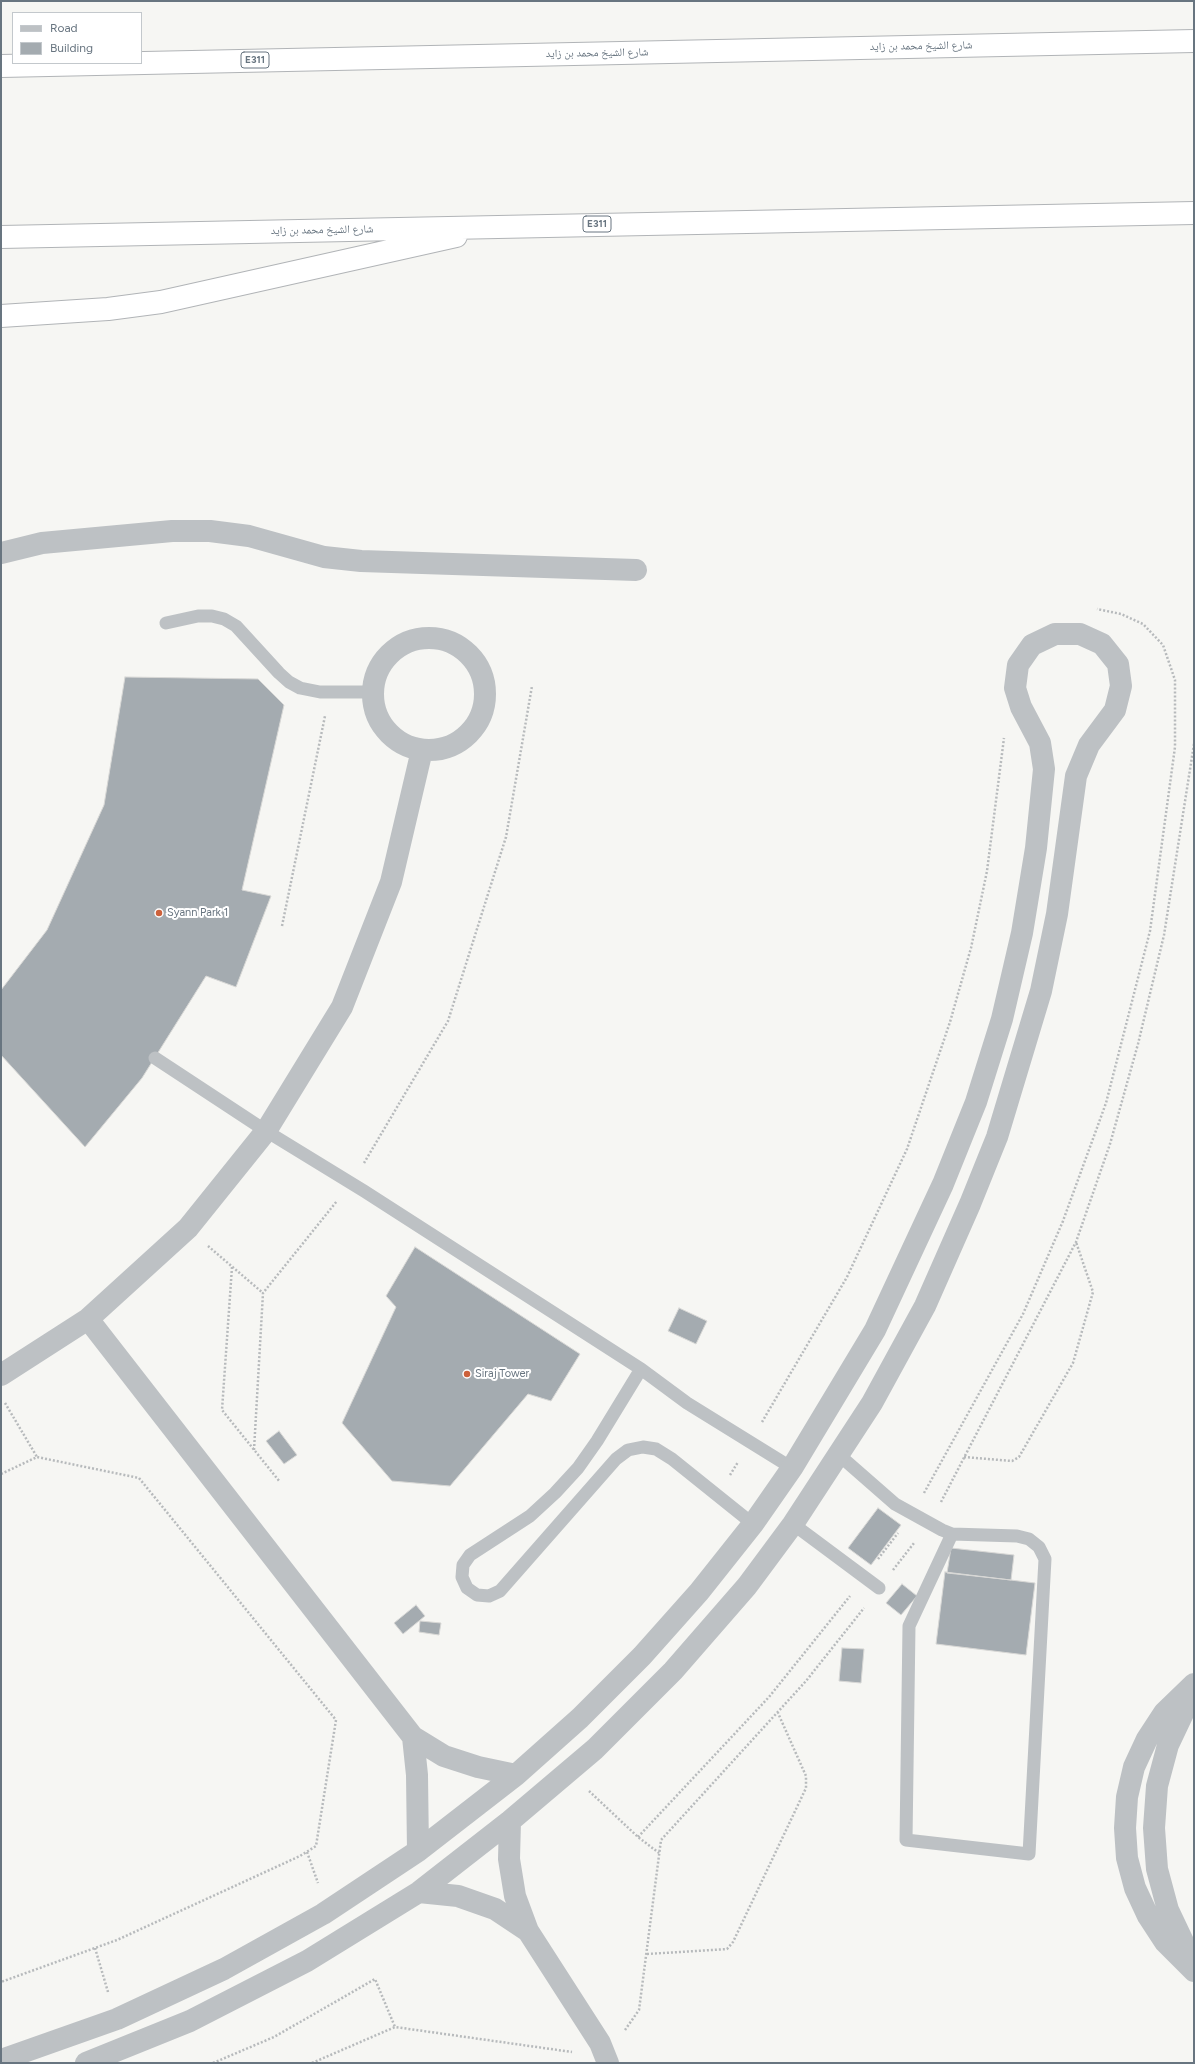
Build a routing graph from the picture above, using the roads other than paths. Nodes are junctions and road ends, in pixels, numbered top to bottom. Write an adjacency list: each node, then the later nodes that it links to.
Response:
1 (1194, 41): 2 (highway, شارع الشيخ محمد بن زايد / E311)
2 (142, 63)
3 (96, 64): 4 (highway, شارع الشيخ محمد بن زايد / E311)
4 (1, 66)
5 (1194, 213): 6 (highway, شارع الشيخ محمد بن زايد / E311)
6 (501, 226): 7 (highway, شارع الشيخ محمد بن زايد / E311); 8 (highway)
7 (1, 236)
8 (1, 316)
9 (1, 553): 10 (street)
10 (636, 570)
11 (166, 623): 12 (lane)
12 (372, 692): 13 (street); 13 (street)
13 (422, 750): 15 (street)
14 (154, 1058): 15 (lane)
15 (266, 1131): 16 (street); 17 (lane)
16 (88, 1319): 18 (street); 27 (street)
17 (641, 1369): 20 (lane); 21 (lane)
18 (1, 1376)
19 (839, 1455): 20 (street); 22 (street); 23 (lane)
20 (792, 1468): 21 (street)
21 (753, 1524): 28 (street)
22 (793, 1524): 24 (lane); 29 (street)
23 (952, 1534): 23 (lane)
24 (879, 1588)
25 (1194, 1684): 34 (street)
26 (1194, 1695): 33 (street)
27 (413, 1737): 28 (street); 30 (street)
28 (516, 1775): 30 (street)
29 (510, 1821): 31 (street); 32 (street)
30 (418, 1851): 35 (street)
31 (419, 1892): 32 (street); 37 (street)
32 (528, 1931): 36 (street)
33 (1194, 1960)
34 (1194, 1970)
35 (1, 2060)
36 (607, 2060)
37 (86, 2063)

